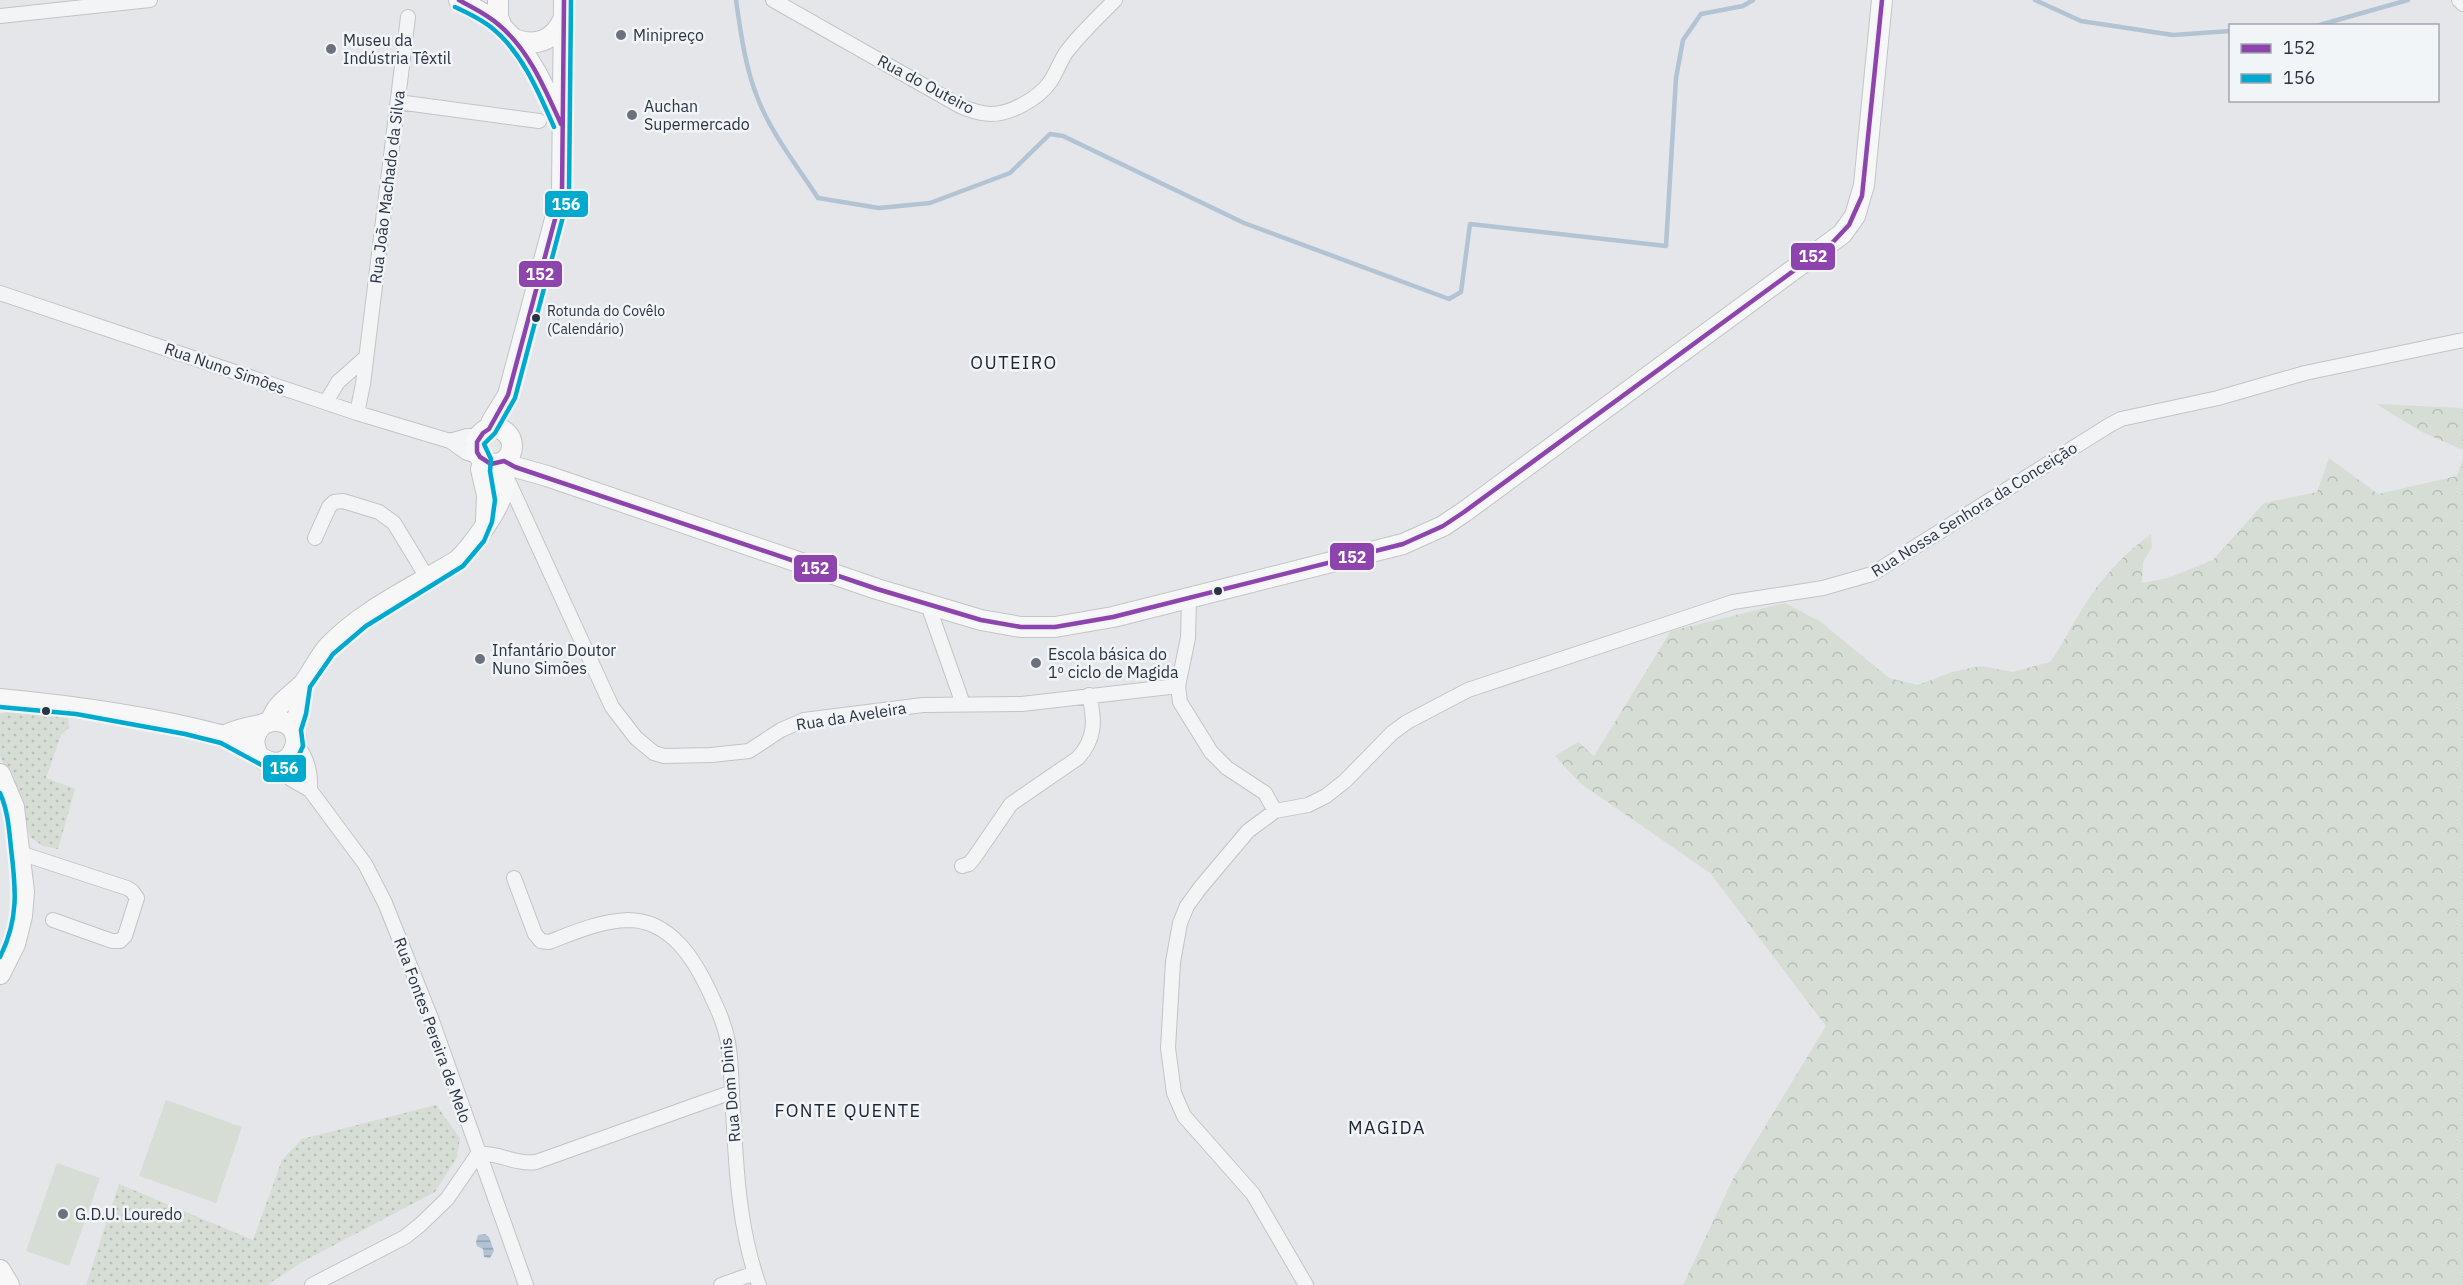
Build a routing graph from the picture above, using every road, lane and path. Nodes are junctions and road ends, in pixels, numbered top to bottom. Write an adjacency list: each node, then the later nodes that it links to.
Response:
1 (150, 0): 10 (street)
2 (459, 0): 12 (street)
3 (498, 0): 12 (street)
4 (773, 0): 5 (street, Rua do Outeiro)
5 (1115, 0)
6 (1882, 0): 27 (street, Rua Nuno Simões)
7 (2459, 0): 8 (street)
8 (2463, 4)
9 (566, 6): 12 (street); 15 (street)
10 (0, 16)
11 (408, 17): 13 (street, Rua João Machado da Silva)
12 (507, 32): 15 (street)
13 (398, 102): 14 (street); 18 (street, Rua João Machado da Silva)
14 (539, 120)
15 (563, 128): 22 (street)
16 (0, 293): 19 (street, Rua Nuno Simões)
17 (2463, 340): 40 (street, Rua Nossa Senhora da Conceição)
18 (365, 358): 19 (street); 20 (street, Rua João Machado da Silva)
19 (326, 402): 20 (street, Rua Nuno Simões)
20 (357, 413): 21 (street, Rua Nuno Simões)
21 (450, 441): 22 (street, Rua Nuno Simões); 22 (street, Rua Nuno Simões)
22 (497, 458): 23 (street); 23 (street, Rua Nuno Simões); 24 (street); 24 (street); 33 (street, Rua da Aveleira)
23 (538, 473): 28 (street, Rua Nuno Simões)
24 (486, 522): 26 (street)
25 (315, 538): 26 (street)
26 (428, 579): 29 (street)
27 (1189, 599): 28 (street, Rua Nuno Simões); 30 (street)
28 (928, 606): 33 (street)
29 (303, 684): 34 (street); 36 (street)
30 (1178, 686): 31 (street, Rua da Aveleira); 40 (street)
31 (1089, 695): 33 (street, Rua da Aveleira); 42 (street)
32 (0, 699): 35 (street, Rua Fontes Pereira de Melo)
33 (963, 704)
34 (267, 723): 35 (street); 36 (street); 37 (street)
35 (224, 736): 37 (street, Rua Fontes Pereira de Melo)
36 (295, 737): 37 (street); 39 (street, Rua Fontes Pereira de Melo)
37 (266, 758): 39 (street, Rua Fontes Pereira de Melo)
38 (0, 774): 41 (street)
39 (310, 790): 47 (street, Rua Fontes Pereira de Melo)
40 (1275, 811): 54 (street)
41 (20, 854): 44 (street); 45 (street)
42 (962, 866)
43 (514, 878): 46 (street, Rua Dom Dinis)
44 (53, 920)
45 (0, 974)
46 (732, 1092): 47 (street); 49 (street, Rua Dom Dinis)
47 (478, 1154): 51 (street); 52 (street, Rua Fontes Pereira de Melo)
48 (0, 1270): 50 (street)
49 (757, 1279): 53 (street)
50 (9, 1285)
51 (312, 1285)
52 (526, 1285)
53 (721, 1285)
54 (1306, 1285)

